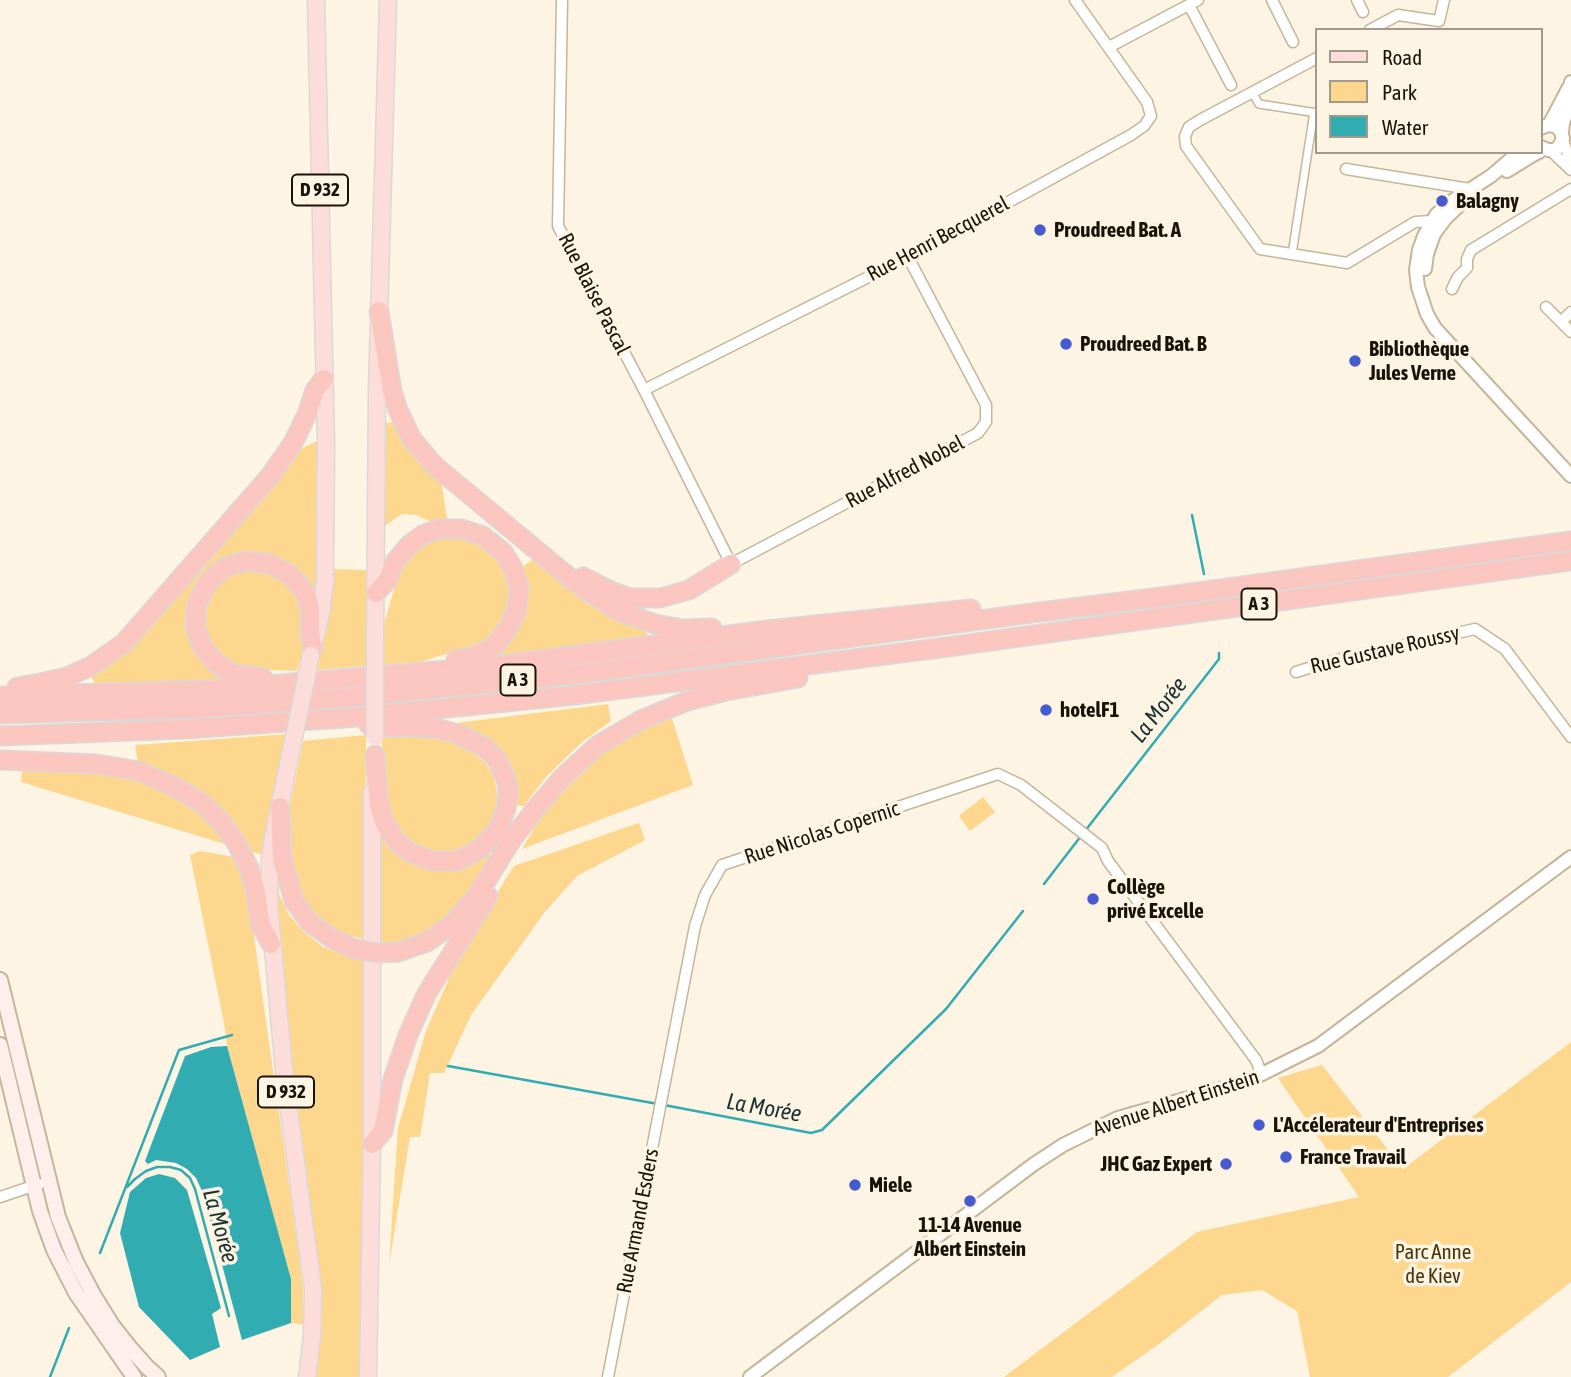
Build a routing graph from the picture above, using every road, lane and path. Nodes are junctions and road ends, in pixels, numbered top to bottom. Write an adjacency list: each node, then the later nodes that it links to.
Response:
1 (316, 0): 38 (main road, D 932)
2 (388, 0): 34 (main road)
3 (562, 0): 39 (street, Rue Blaise Pascal)
4 (1075, 0): 13 (street)
5 (1272, 0): 12 (street)
6 (1357, 0): 9 (street)
7 (1444, 0): 10 (street)
8 (1194, 3): 13 (street); 16 (street)
9 (1363, 12)
10 (1441, 25): 11 (street)
11 (1374, 28)
12 (1293, 41)
13 (1109, 47): 31 (street, Rue Henri Becquerel)
14 (1316, 59): 17 (street)
15 (1571, 83): 19 (street); 20 (street)
16 (1231, 85)
17 (1252, 92): 18 (street); 30 (street)
18 (1316, 113): 30 (street)
19 (1544, 126): 20 (street)
20 (1562, 137): 21 (street); 24 (street)
21 (1544, 150): 26 (street)
22 (1517, 154): 27 (street)
23 (1536, 154): 29 (street)
24 (1571, 162)
25 (1346, 169): 27 (street)
26 (1571, 170)
27 (1470, 189): 29 (street)
28 (1571, 189): 32 (street)
29 (1435, 224): 30 (street); 40 (street)
30 (1292, 254)
31 (908, 257): 39 (street, Rue Henri Becquerel); 43 (street, Rue Alfred Nobel)
32 (1452, 289)
33 (1546, 307): 36 (street)
34 (379, 311): 44 (highway); 45 (main road)
35 (1571, 312): 36 (street)
36 (1561, 322): 37 (street)
37 (1571, 332)
38 (324, 379): 49 (main road, D 932); 53 (highway)
39 (644, 390): 43 (street, Rue Blaise Pascal)
40 (1571, 476)
41 (1571, 541): 46 (highway, A 3)
42 (1571, 561): 48 (highway, A 3)
43 (731, 564): 44 (highway)
44 (569, 577): 47 (highway)
45 (376, 593): 50 (highway); 57 (main road, bridge)
46 (1032, 612): 47 (highway); 53 (highway, A 3)
47 (767, 630): 50 (highway)
48 (947, 647): 54 (highway, A 3); 60 (highway)
49 (312, 652): 52 (highway); 59 (main road, D 932, bridge)
50 (435, 671): 52 (highway)
51 (1296, 672): 56 (street, Rue Gustave Roussy)
52 (282, 685): 53 (highway)
53 (1, 702)
54 (357, 717): 55 (highway, A 3); 57 (highway)
55 (0, 736)
56 (1571, 737)
57 (375, 746): 67 (main road)
58 (0, 760): 62 (highway)
59 (280, 807): 60 (highway, bridge); 62 (main road, D 932)
60 (513, 838): 67 (highway)
61 (1571, 857): 66 (street, Avenue Albert Einstein)
62 (271, 944): 73 (main road, D 932)
63 (0, 981): 68 (main road)
64 (0, 1045): 69 (main road)
65 (668, 1065): 66 (street, Rue Nicolas Copernic); 75 (street, Rue Armand Esders)
66 (1262, 1075): 76 (street, Avenue Albert Einstein)
67 (372, 1144): 74 (main road)
68 (48, 1182): 69 (street); 72 (main road)
69 (34, 1186): 70 (street); 71 (main road)
70 (0, 1197)
71 (134, 1377)
72 (158, 1377)
73 (307, 1377)
74 (368, 1377)
75 (608, 1377)
76 (750, 1377)

